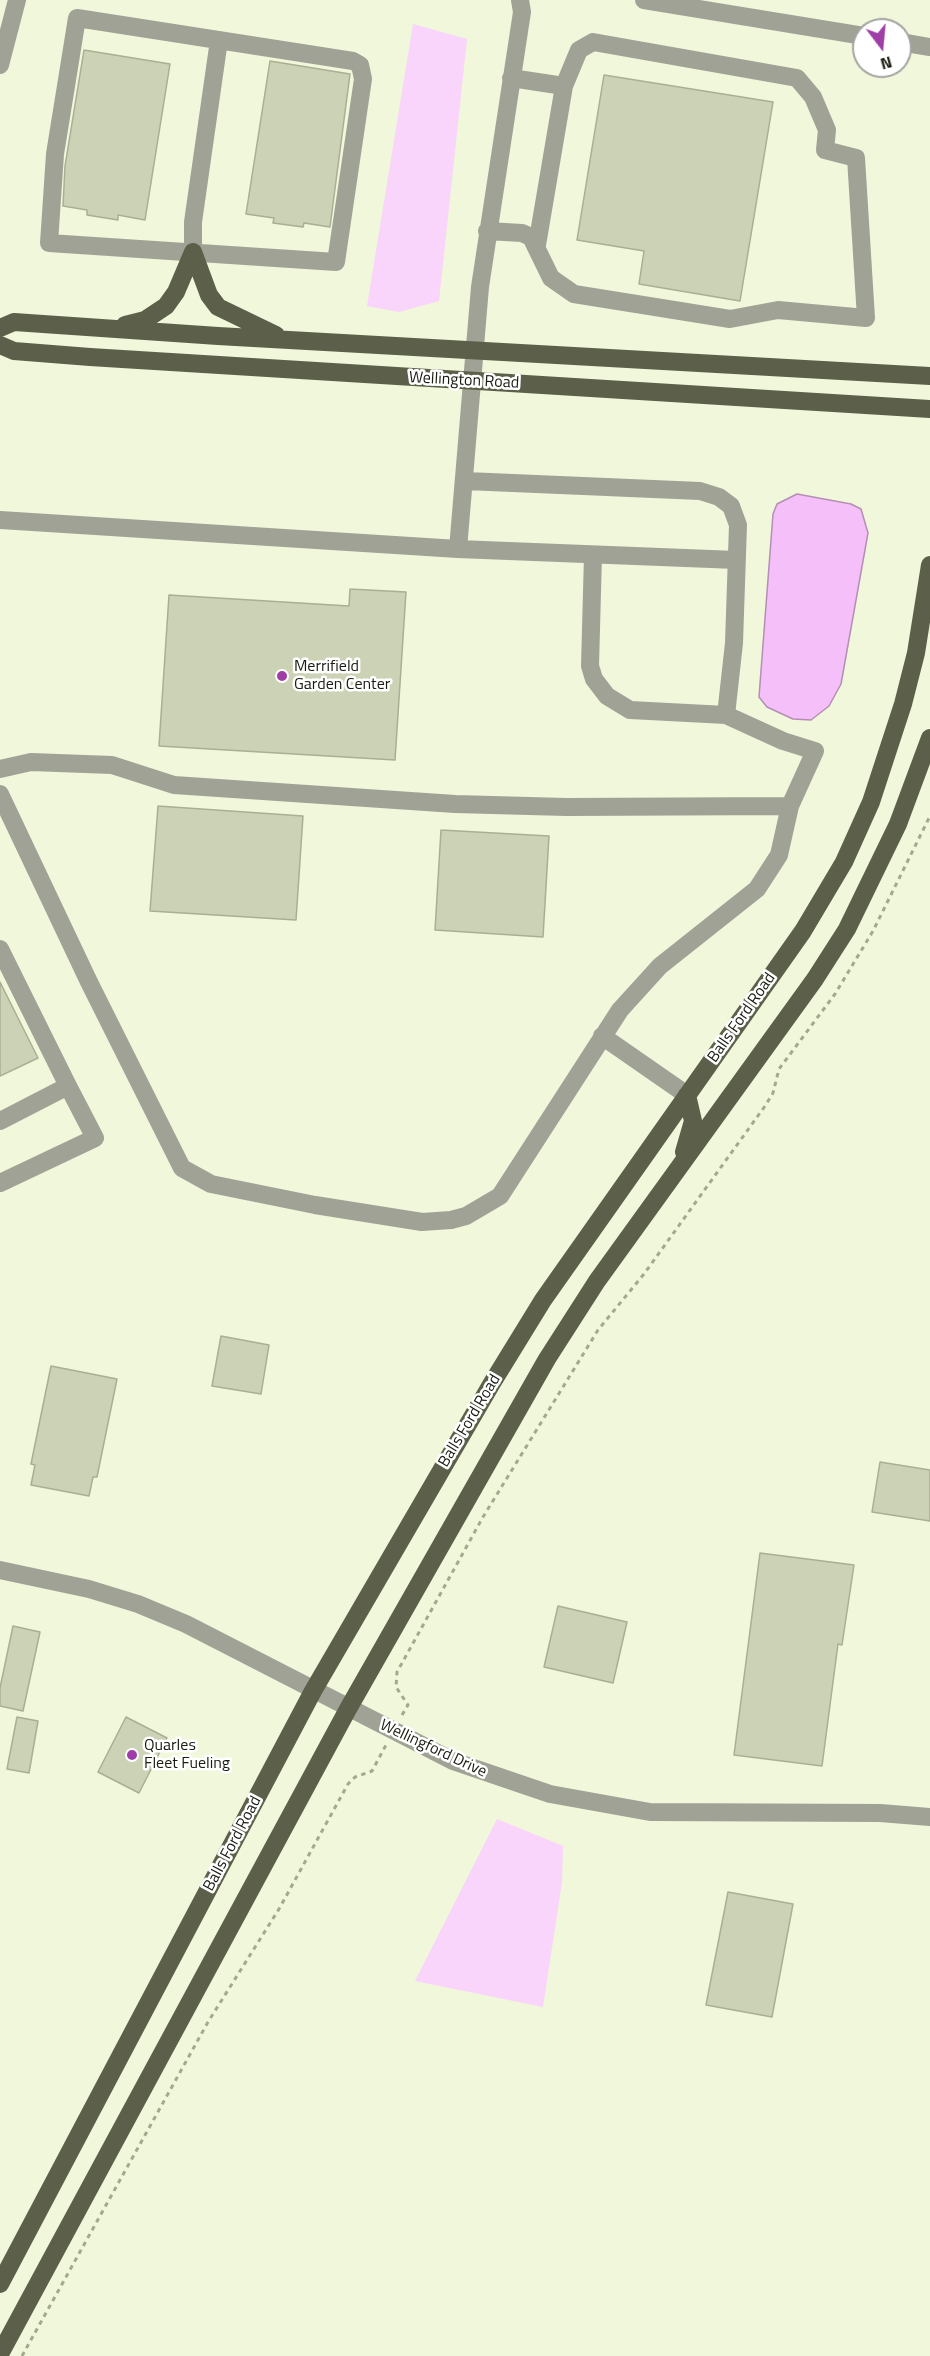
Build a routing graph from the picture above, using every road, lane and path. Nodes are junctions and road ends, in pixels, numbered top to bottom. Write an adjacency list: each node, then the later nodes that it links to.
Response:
1 (520, 0): 9 (street)
2 (644, 0): 4 (street)
3 (10, 10): 8 (street)
4 (852, 34)
5 (219, 40): 13 (street); 13 (street); 13 (street)
6 (912, 44): 7 (street)
7 (930, 47)
8 (0, 65)
9 (511, 78): 10 (street); 11 (street)
10 (564, 86): 12 (street); 12 (street)
11 (487, 231): 12 (street); 18 (street)
12 (537, 245)
13 (193, 252): 15 (main road); 16 (main road)
14 (0, 328): 15 (main road, Wellington Road)
15 (109, 329): 16 (main road, Wellington Road)
16 (285, 340): 18 (main road, Wellington Road)
17 (0, 345): 20 (main road, Wellington Road)
18 (475, 351): 19 (main road, Wellington Road); 20 (street)
19 (930, 376)
20 (473, 381): 21 (main road, Wellington Road); 22 (street)
21 (930, 409)
22 (465, 480): 24 (street); 26 (street)
23 (0, 520): 24 (street)
24 (458, 549): 25 (street)
25 (593, 555): 26 (street); 28 (street)
26 (736, 560): 28 (street)
27 (930, 565): 37 (main road, Balls Ford Road)
28 (726, 715): 32 (street)
29 (930, 738): 39 (main road)
30 (0, 769): 32 (street)
31 (0, 794): 35 (street)
32 (790, 806): 35 (street)
33 (930, 816): 44 (path)
34 (1, 955): 36 (street)
35 (602, 1036): 37 (street)
36 (68, 1086): 38 (street); 40 (street)
37 (687, 1095): 39 (main road); 42 (main road, Balls Ford Road)
38 (0, 1121)
39 (679, 1168): 43 (main road)
40 (0, 1183)
41 (0, 1570): 42 (street, Wellingford Drive)
42 (313, 1691): 43 (street, Wellingford Drive); 47 (main road, Balls Ford Road)
43 (348, 1709): 46 (street, Wellingford Drive); 48 (main road)
44 (402, 1715)
45 (378, 1760): 49 (path)
46 (930, 1817)
47 (0, 2284)
48 (0, 2354)
49 (22, 2356)

